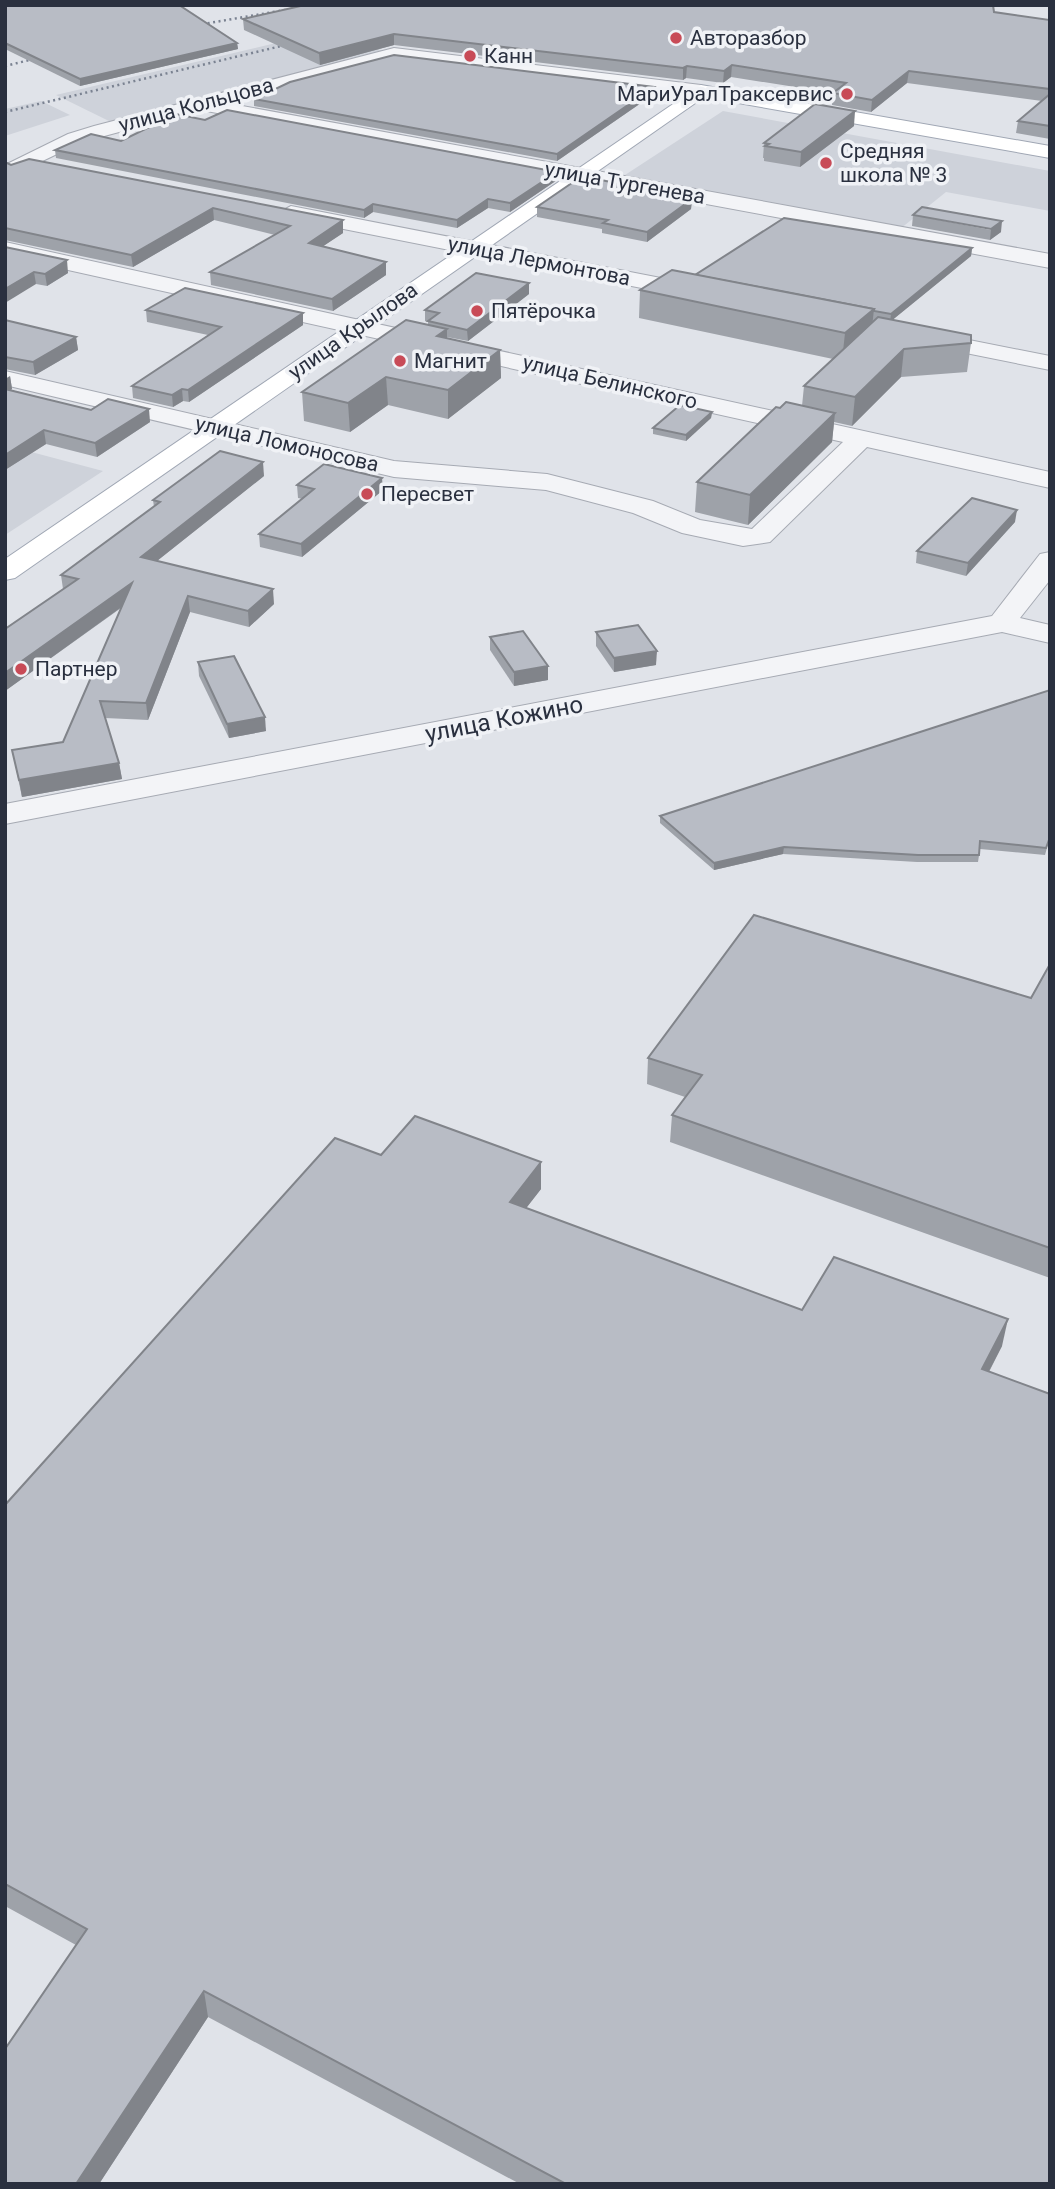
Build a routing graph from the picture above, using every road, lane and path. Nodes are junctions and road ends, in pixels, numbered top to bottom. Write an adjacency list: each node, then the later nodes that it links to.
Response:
1 (701, 92): 2 (street, улица Кольцова); 3 (main road); 7 (main road, улица Крылова)
2 (201, 104): 4 (street, улица Кольцова); 7 (street, улица Тургенева)
3 (1050, 152)
4 (28, 161): 5 (street); 6 (street, улица Кольцова)
5 (69, 169)
6 (5, 173)
7 (580, 174): 9 (main road, улица Крылова); 11 (street, улица Тургенева)
8 (275, 209): 9 (street, улица Лермонтова)
9 (474, 248): 12 (street, улица Лермонтова); 13 (main road, улица Крылова)
10 (5, 250): 13 (street, улица Белинского)
11 (1050, 261)
12 (722, 297)
13 (360, 327): 17 (main road, улица Крылова); 18 (street, улица Белинского)
14 (900, 333): 15 (street)
15 (1050, 363)
16 (5, 378): 17 (street, улица Ломоносова)
17 (215, 427): 18 (street, улица Ломоносова); 21 (main road, улица Крылова)
18 (861, 439): 19 (street, улица Белинского)
19 (1050, 480)
20 (1050, 560): 22 (street)
21 (5, 572)
22 (1002, 623): 23 (street); 24 (street, улица Кожино)
23 (1050, 634)
24 (5, 814)

